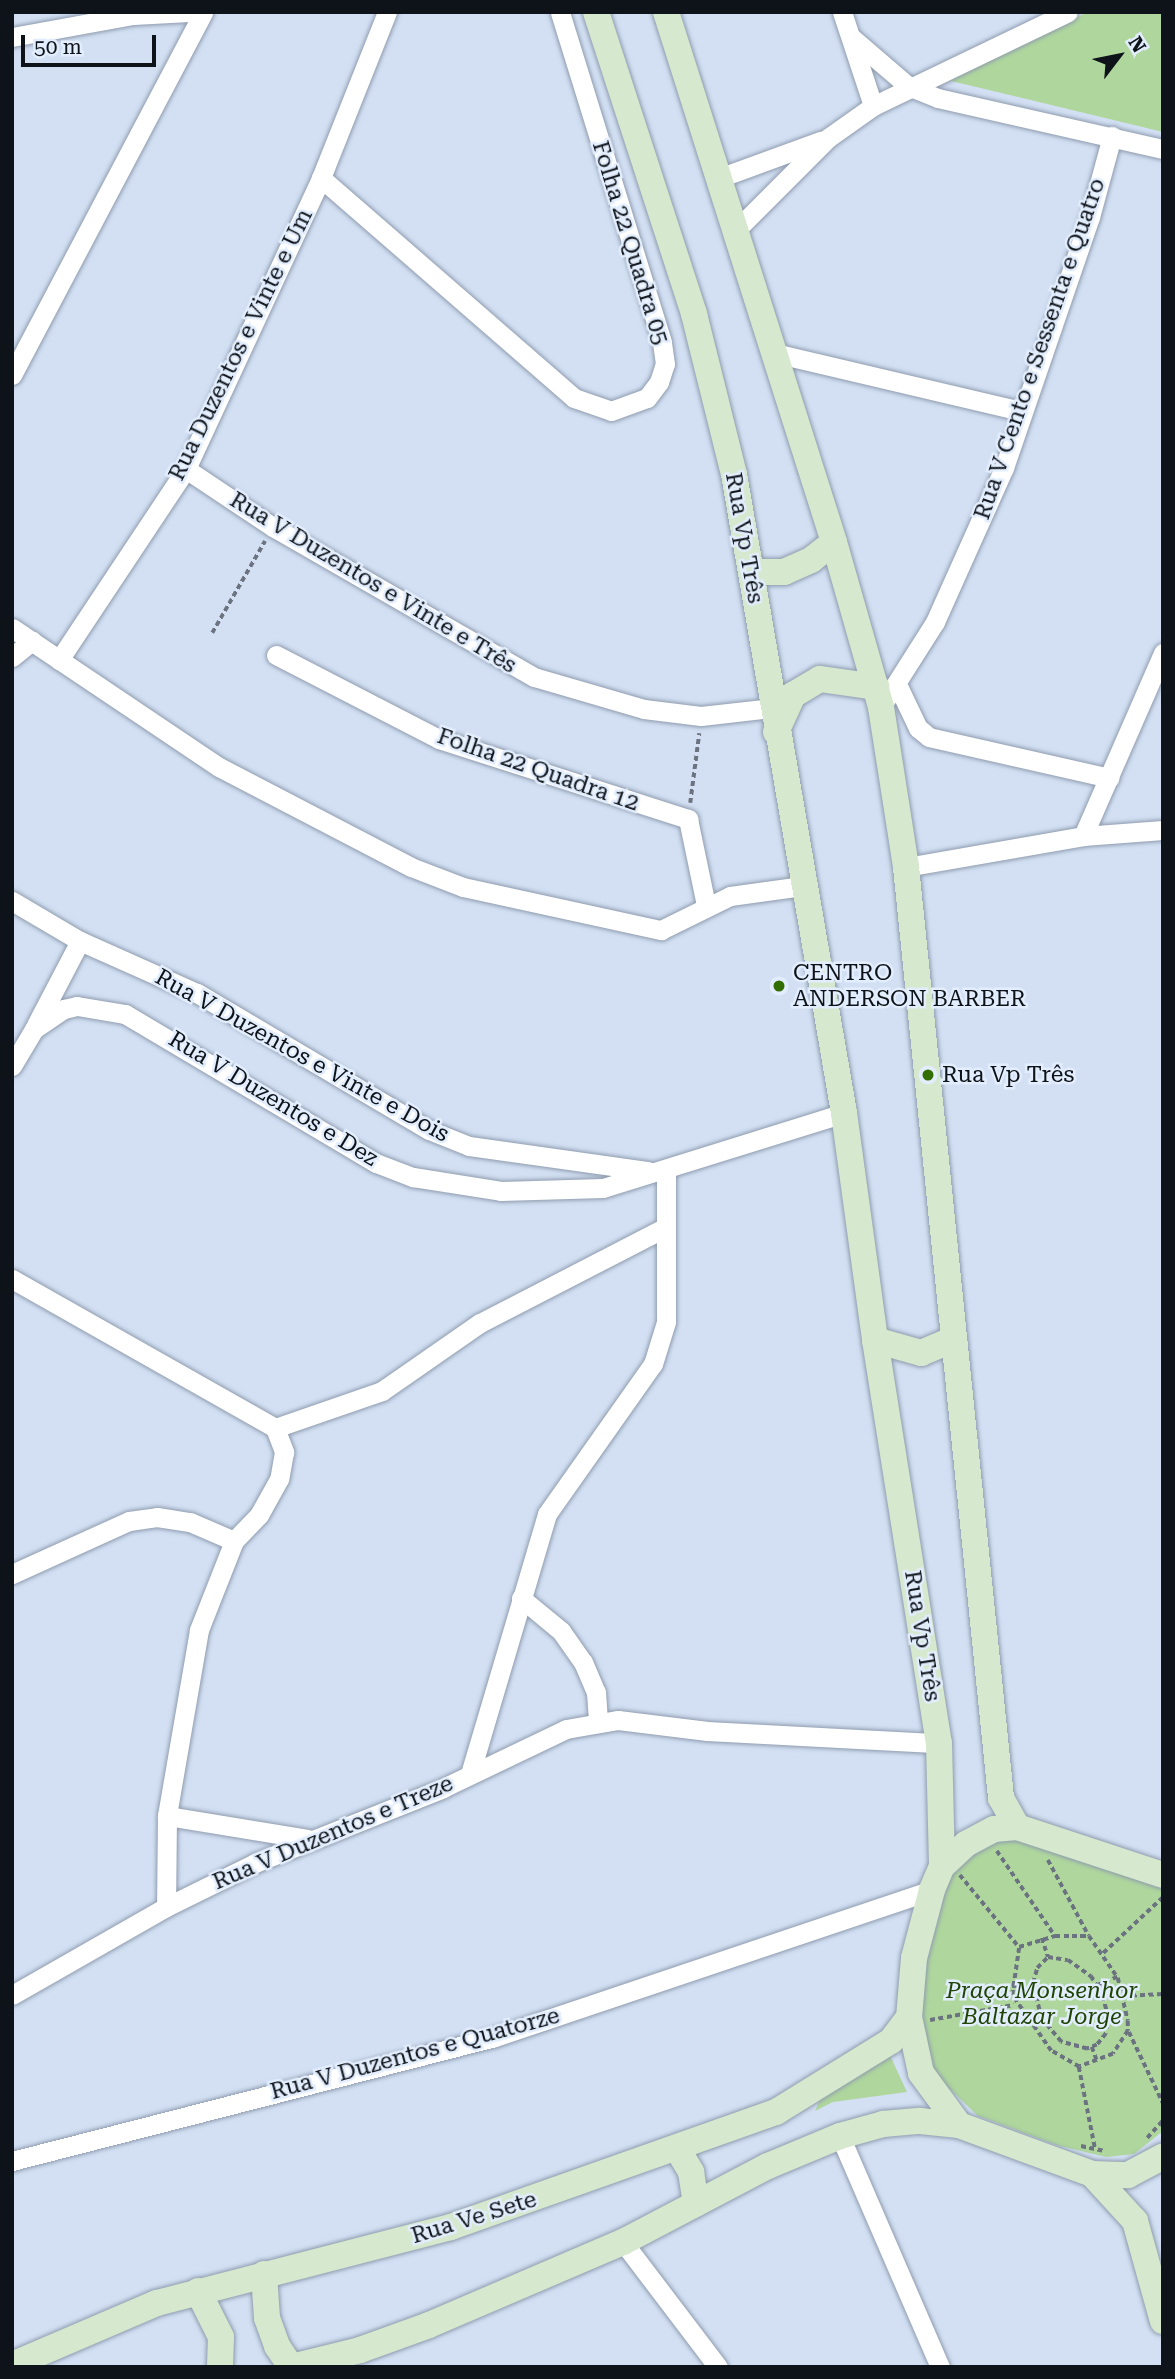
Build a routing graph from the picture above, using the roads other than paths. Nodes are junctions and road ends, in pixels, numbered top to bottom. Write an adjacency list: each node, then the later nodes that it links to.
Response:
1 (189, 12): 9 (street)
2 (203, 12): 20 (street)
3 (387, 12): 16 (street, Rua Duzentos e Vinte e Um)
4 (560, 12): 16 (street, Folha 22 Quadra 05)
5 (666, 12): 17 (main road)
6 (842, 12): 10 (street)
7 (1068, 12): 11 (street)
8 (594, 13): 24 (main road, Rua Vp Três)
9 (12, 37)
10 (852, 38): 11 (street); 12 (street)
11 (908, 86): 12 (street); 13 (street)
12 (873, 106): 14 (street)
13 (1112, 136): 15 (street); 21 (street, Rua V Cento e Sessenta e Quatro)
14 (828, 138): 17 (street); 18 (street)
15 (1163, 149)
16 (321, 178): 22 (street, Rua Duzentos e Vinte e Um)
17 (719, 178): 18 (main road)
18 (736, 230): 19 (main road)
19 (774, 353): 21 (street); 23 (main road)
20 (12, 375)
21 (1022, 411): 31 (street, Rua V Cento e Sessenta e Quatro)
22 (186, 469): 30 (street, Rua Duzentos e Vinte e Um); 32 (street, Rua V Duzentos e Vinte e Três)
23 (834, 542): 24 (main road); 31 (main road)
24 (752, 572): 32 (main road, Rua Vp Três)
25 (12, 628): 26 (street)
26 (32, 641): 29 (street); 30 (street)
27 (1163, 653): 33 (street)
28 (276, 655): 39 (street, Folha 22 Quadra 12)
29 (12, 657)
30 (60, 660): 39 (street)
31 (885, 693): 32 (main road); 33 (street); 36 (main road)
32 (774, 720): 37 (main road, Rua Vp Três)
33 (1109, 778): 35 (street)
34 (1163, 830): 35 (street)
35 (1083, 836): 36 (street)
36 (906, 867): 47 (main road)
37 (802, 886): 39 (street); 43 (main road, Rua Vp Três)
38 (12, 901): 40 (street, Rua V Duzentos e Vinte e Dois)
39 (706, 905)
40 (80, 941): 41 (street); 44 (street, Rua V Duzentos e Vinte e Dois)
41 (34, 1029): 42 (street, Rua V Duzentos e Dez); 44 (street, Rua V Duzentos e Dez)
42 (12, 1066)
43 (845, 1112): 44 (street, Rua V Duzentos e Dez); 48 (main road, Rua Vp Três)
44 (657, 1170): 45 (street, Rua V Duzentos e Treze)
45 (664, 1228): 49 (street); 52 (street, Rua V Duzentos e Treze)
46 (12, 1279): 49 (street)
47 (954, 1339): 48 (main road); 57 (main road)
48 (875, 1340): 54 (main road, Rua Vp Três)
49 (275, 1428): 50 (street)
50 (234, 1541): 51 (street); 56 (street)
51 (12, 1574)
52 (521, 1598): 53 (street); 55 (street, Rua V Duzentos e Treze)
53 (598, 1721): 54 (street, Rua V Duzentos e Treze); 55 (street, Rua V Duzentos e Treze)
54 (940, 1743): 59 (main road, Rua Vp Três)
55 (470, 1774): 58 (street, Rua V Duzentos e Treze)
56 (167, 1816): 58 (street); 61 (street)
57 (1017, 1827): 59 (main road); 60 (main road)
58 (308, 1839): 61 (street, Rua V Duzentos e Treze)
59 (943, 1875): 63 (main road, Rua Vp Três); 68 (street, Rua V Duzentos e Quatorze)
60 (1163, 1875)
61 (166, 1907): 62 (street, Rua V Duzentos e Treze)
62 (12, 1995)
63 (916, 2019): 64 (main road, Rua Vp Três); 67 (main road, Rua Ve Sete)
64 (959, 2125): 65 (main road); 69 (main road)
65 (840, 2136): 70 (main road); 79 (street)
66 (1153, 2149): 69 (main road)
67 (678, 2150): 70 (main road); 72 (main road, Rua Ve Sete)
68 (12, 2161)
69 (1094, 2161): 74 (main road)
70 (696, 2204): 71 (main road)
71 (623, 2242): 77 (main road); 78 (street)
72 (264, 2274): 73 (main road, Rua Ve Sete); 77 (main road)
73 (198, 2291): 75 (main road, Rua Ve Sete); 76 (main road)
74 (1163, 2321)
75 (12, 2365)
76 (220, 2367)
77 (291, 2367)
78 (718, 2367)
79 (940, 2367)

